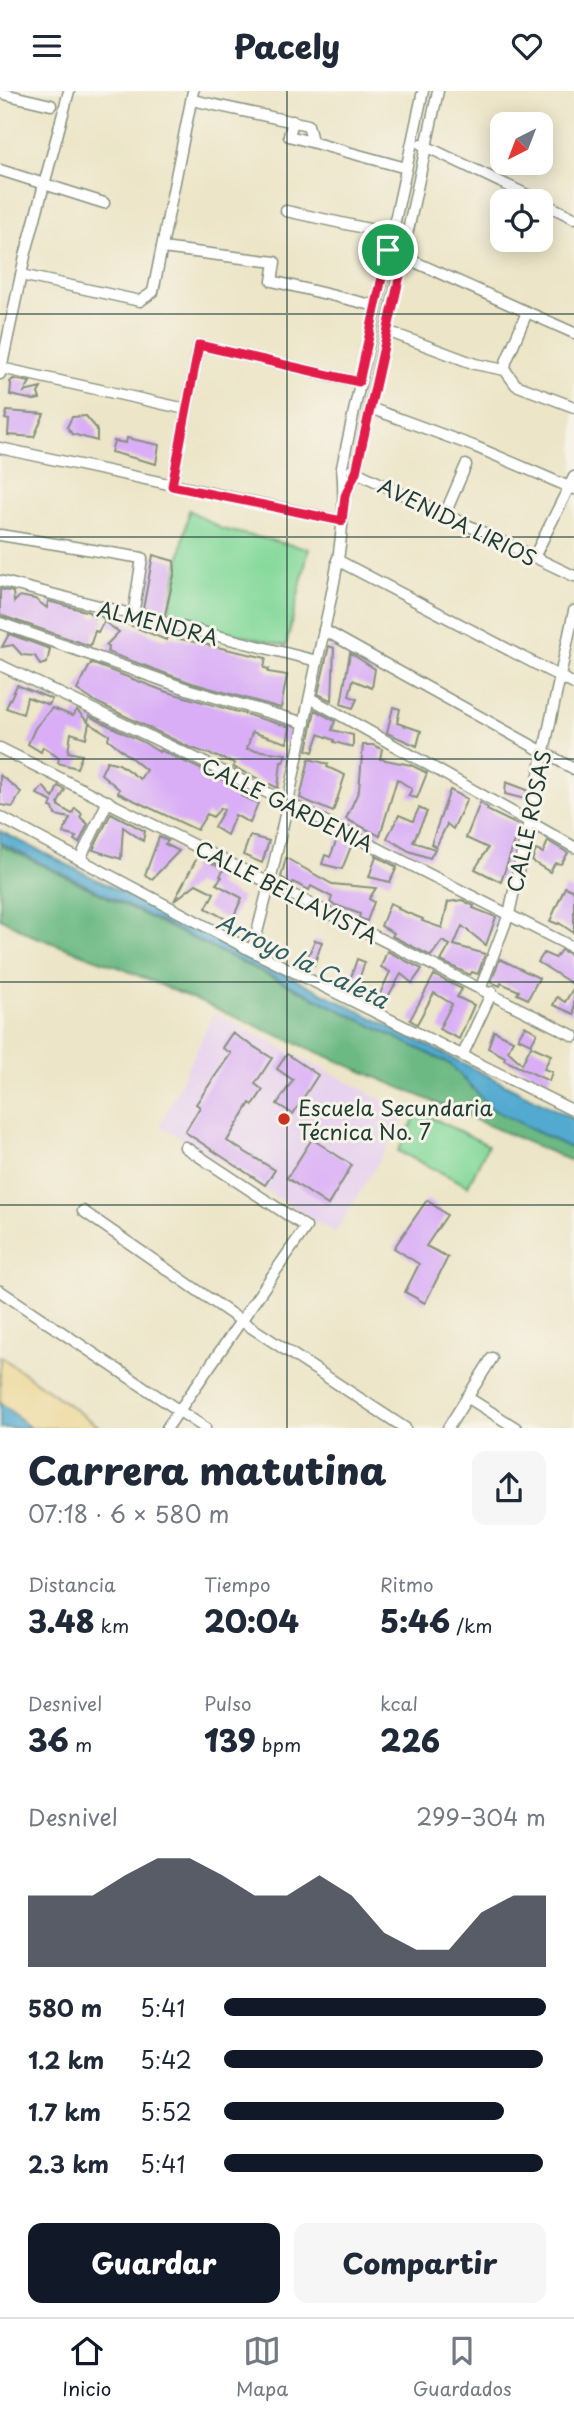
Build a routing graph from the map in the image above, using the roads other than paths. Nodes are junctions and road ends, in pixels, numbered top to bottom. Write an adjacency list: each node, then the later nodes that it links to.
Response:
1 (69, 91): 11 (street)
2 (423, 91): 7 (street)
3 (438, 91): 8 (street)
4 (0, 93): 6 (street)
5 (193, 95): 9 (street); 18 (street)
6 (51, 105)
7 (412, 140): 8 (street); 9 (street)
8 (427, 147): 12 (street); 20 (street)
9 (406, 168): 17 (street)
10 (0, 170): 11 (street)
11 (44, 182): 13 (street); 21 (street)
12 (515, 189)
13 (104, 203)
14 (553, 208): 16 (street)
15 (285, 211): 17 (street)
16 (574, 218)
17 (392, 234): 19 (street)
18 (162, 248): 21 (street); 22 (street)
19 (388, 250): 20 (street); 22 (street)
20 (404, 257): 23 (street); 24 (street)
21 (21, 275): 26 (street)
22 (376, 306): 29 (street)
23 (527, 312): 25 (street); 27 (street)
24 (387, 331): 27 (street); 31 (street)
25 (574, 333)
26 (3, 342): 28 (street)
27 (505, 370): 30 (street)
28 (1, 371): 32 (street)
29 (359, 382): 32 (street); 35 (street)
30 (574, 407)
31 (370, 408): 36 (street); 37 (street)
32 (186, 409): 38 (street)
33 (0, 448): 38 (street)
34 (466, 465): 40 (street)
35 (342, 467): 36 (street, AVENIDA LIRIOS); 39 (street)
36 (356, 472): 39 (street); 40 (street, AVENIDA LIRIOS)
37 (572, 484): 43 (street)
38 (172, 486): 41 (street)
39 (345, 496): 41 (street)
40 (445, 514): 43 (street, AVENIDA LIRIOS)
41 (342, 521): 44 (street)
42 (0, 535): 48 (street)
43 (534, 557): 45 (street, AVENIDA LIRIOS)
44 (337, 560): 50 (street); 53 (street)
45 (574, 576)
46 (0, 581): 48 (street, ALMENDRA)
47 (574, 611): 53 (street, CALLE ROSAS)
48 (133, 616): 51 (street, ALMENDRA)
49 (0, 623): 56 (street)
50 (324, 629): 51 (street); 58 (street)
51 (317, 661): 55 (street)
52 (0, 665): 61 (street, CALLE GARDENIA)
53 (559, 676): 54 (street); 58 (street, CALLE ROSAS)
54 (574, 684)
55 (310, 698): 56 (street); 63 (street)
56 (305, 723): 61 (street)
57 (0, 748): 60 (street, CALLE BELLAVISTA)
58 (543, 751): 59 (street); 63 (street, CALLE ROSAS)
59 (574, 769)
60 (108, 801): 65 (street); 66 (street, CALLE BELLAVISTA)
61 (288, 802): 66 (street); 67 (street, CALLE GARDENIA)
62 (0, 817): 65 (street)
63 (528, 822): 64 (street); 67 (street, CALLE ROSAS)
64 (574, 847)
65 (80, 859): 69 (street)
66 (270, 885): 69 (street); 70 (street, CALLE BELLAVISTA)
67 (509, 914): 68 (street, CALLE GARDENIA); 70 (street, CALLE ROSAS)
68 (574, 948)
69 (252, 951): 72 (street)
70 (486, 990): 71 (street, CALLE BELLAVISTA); 72 (street, CALLE ROSAS)
71 (574, 1036)
72 (463, 1054): 73 (street)
73 (574, 1111)
74 (186, 1147): 77 (street)
75 (83, 1210): 77 (street)
76 (0, 1291): 80 (street)
77 (240, 1320): 80 (street); 83 (street)
78 (492, 1358): 79 (street)
79 (467, 1397): 84 (street); 85 (street)
80 (178, 1411): 81 (street); 82 (street)
81 (167, 1428)
82 (205, 1428)
83 (405, 1428)
84 (448, 1428)
85 (516, 1428)

